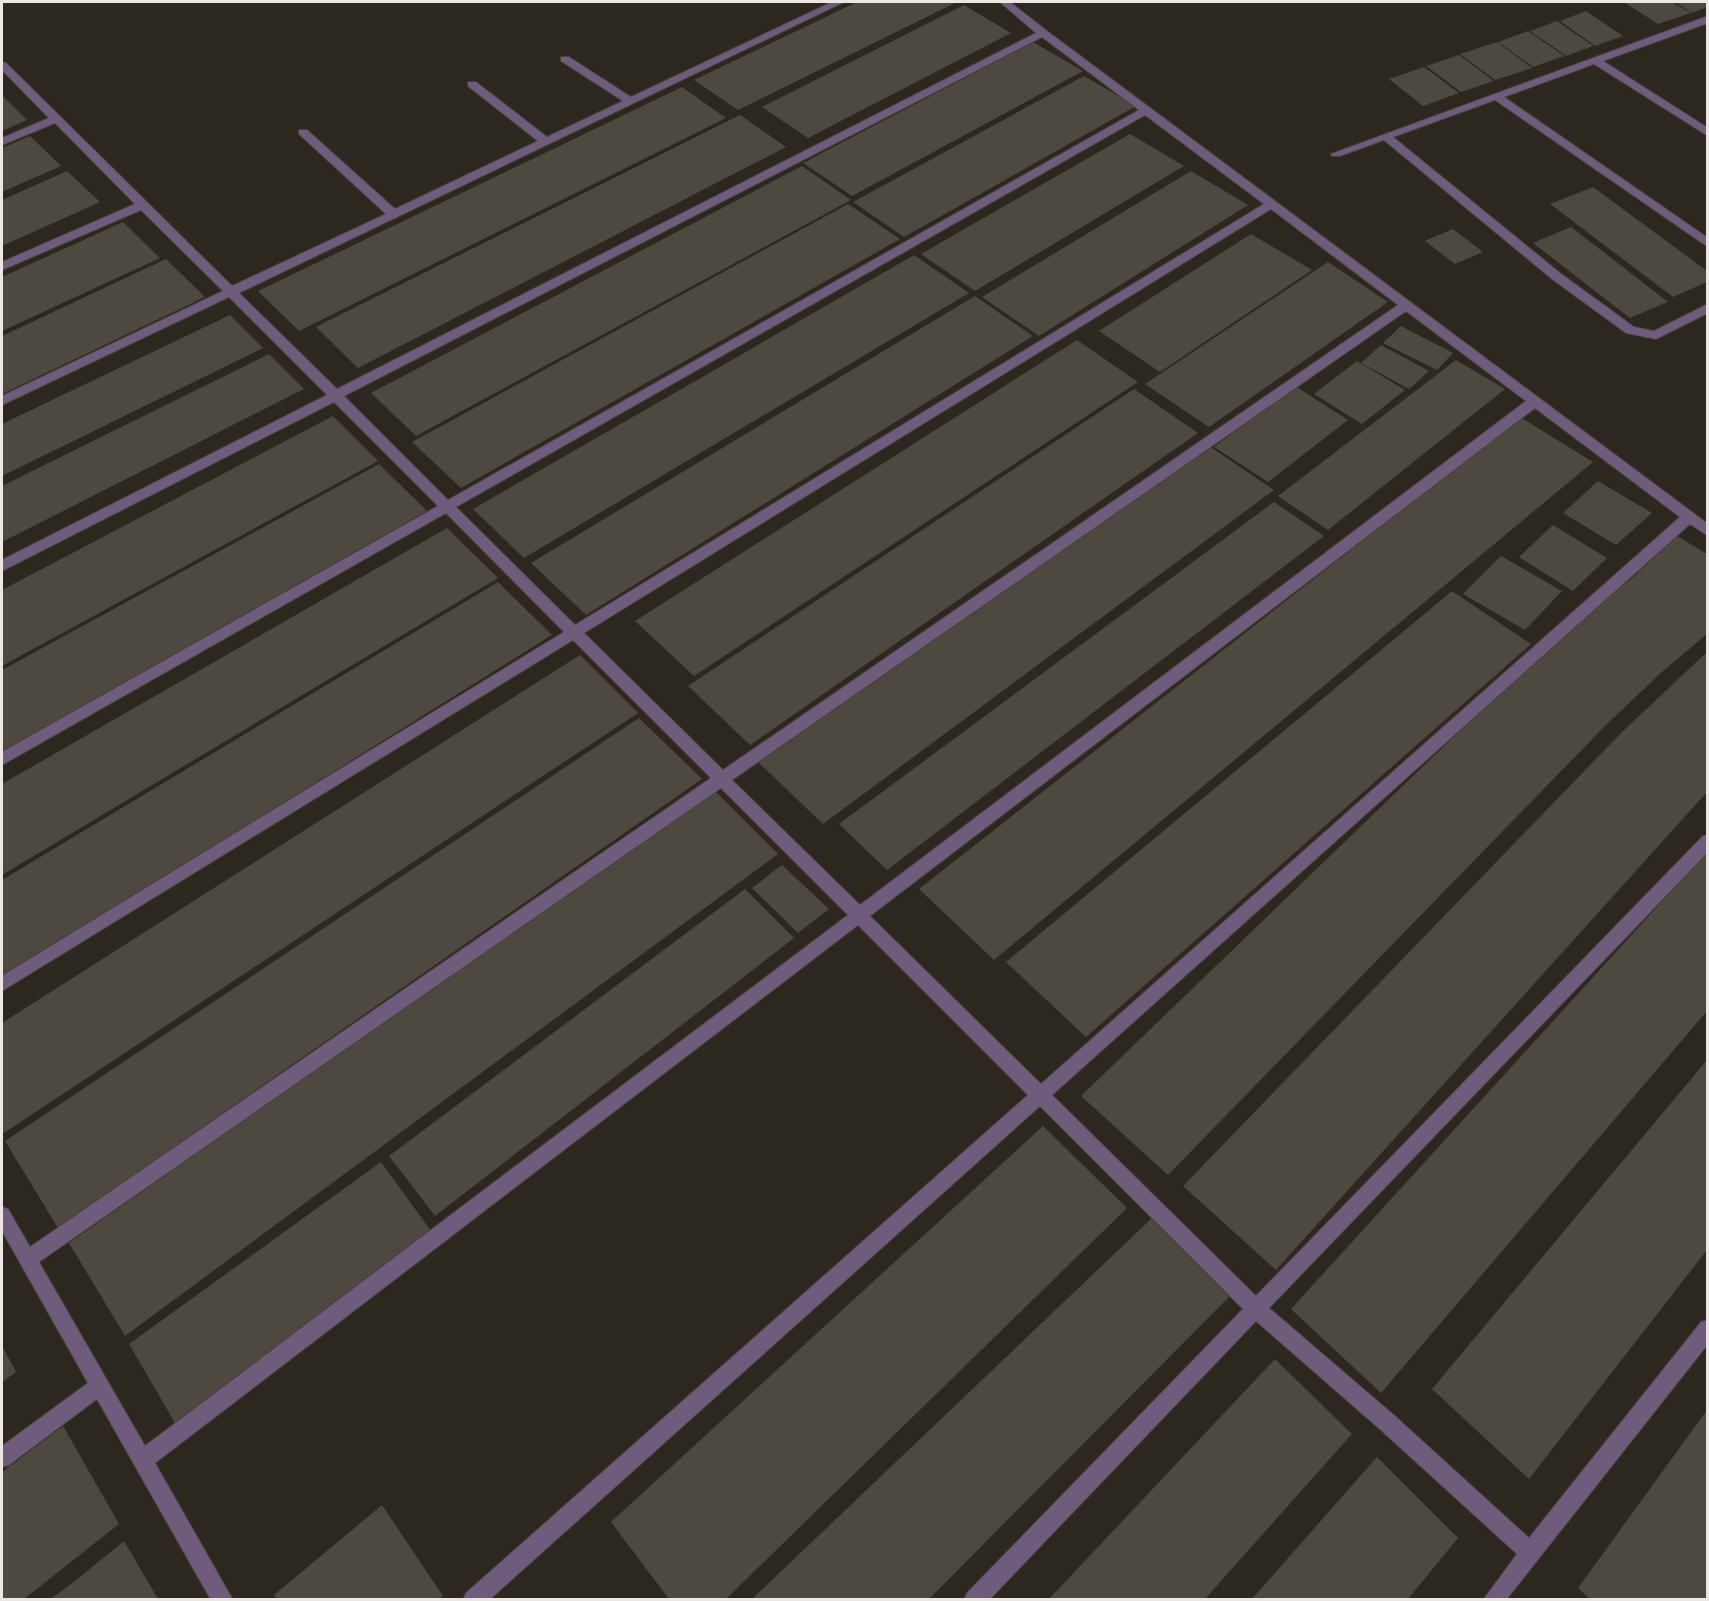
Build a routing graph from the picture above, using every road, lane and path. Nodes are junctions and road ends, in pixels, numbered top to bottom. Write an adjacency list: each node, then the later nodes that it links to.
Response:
1 (839, 2): 10 (street)
2 (1005, 2): 4 (street)
3 (1704, 23): 6 (street)
4 (1044, 33): 11 (street); 27 (street)
5 (565, 59): 10 (street)
6 (1595, 60): 9 (street); 14 (street)
7 (2, 65): 12 (street)
8 (472, 84): 17 (street)
9 (1496, 96): 15 (street); 22 (street)
10 (630, 101): 17 (street)
11 (1146, 110): 19 (street); 30 (street)
12 (56, 119): 16 (street); 20 (street)
13 (303, 132): 21 (street)
14 (1707, 133)
15 (1386, 136): 18 (street); 26 (street)
16 (2, 141)
17 (545, 141): 21 (street)
18 (1336, 154)
19 (1271, 204): 25 (street); 34 (street)
20 (142, 205): 23 (street); 24 (street)
21 (393, 214): 24 (street)
22 (1707, 244)
23 (2, 266)
24 (230, 292): 27 (street); 29 (street)
25 (1406, 305): 28 (street); 36 (street)
26 (1707, 308)
27 (335, 396): 30 (street); 33 (street)
28 (1535, 401): 31 (street); 38 (street)
29 (2, 402)
30 (447, 507): 34 (street); 35 (street)
31 (1689, 517): 32 (street); 40 (street)
32 (1707, 531)
33 (2, 566)
34 (573, 633): 36 (street); 39 (street)
35 (2, 759)
36 (721, 779): 38 (street); 42 (street)
37 (1707, 841): 43 (street)
38 (858, 915): 40 (street); 47 (street)
39 (2, 984)
40 (1040, 1095): 43 (street); 50 (street)
41 (2, 1215): 42 (street)
42 (27, 1260): 45 (street)
43 (1255, 1308): 48 (street); 51 (street)
44 (1707, 1329): 48 (street)
45 (99, 1386): 46 (street); 47 (street)
46 (2, 1458)
47 (143, 1460): 49 (street)
48 (1531, 1553): 52 (street)
49 (223, 1599)
50 (473, 1599)
51 (974, 1599)
52 (1493, 1599)

